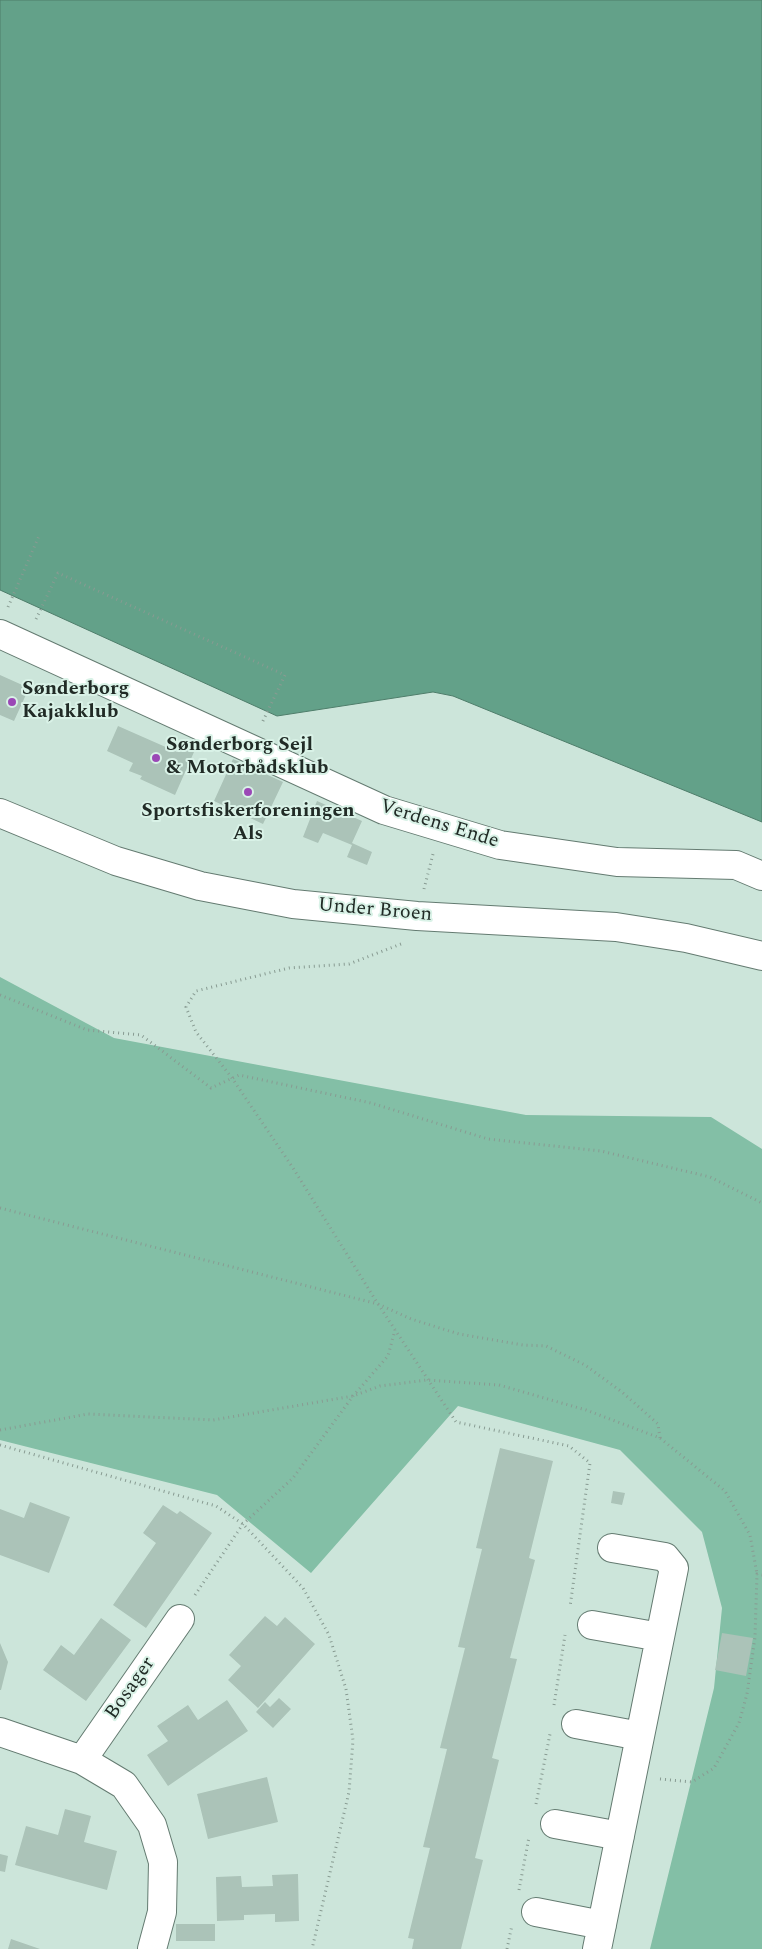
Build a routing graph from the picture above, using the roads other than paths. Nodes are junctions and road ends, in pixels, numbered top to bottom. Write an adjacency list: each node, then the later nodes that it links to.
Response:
1 (0, 634): 3 (street, Verdens Ende)
2 (0, 813): 4 (street, Under Broen)
3 (762, 876)
4 (762, 956)
5 (612, 1548): 8 (street)
6 (180, 1619): 12 (street, Bosager)
7 (579, 1628): 8 (street)
8 (660, 1637): 11 (street)
9 (560, 1722): 11 (street)
10 (0, 1732): 12 (street)
11 (640, 1736): 14 (street)
12 (82, 1760): 17 (street)
13 (540, 1821): 14 (street)
14 (620, 1836): 16 (street)
15 (522, 1908): 16 (street)
16 (599, 1937)
17 (152, 1949)

